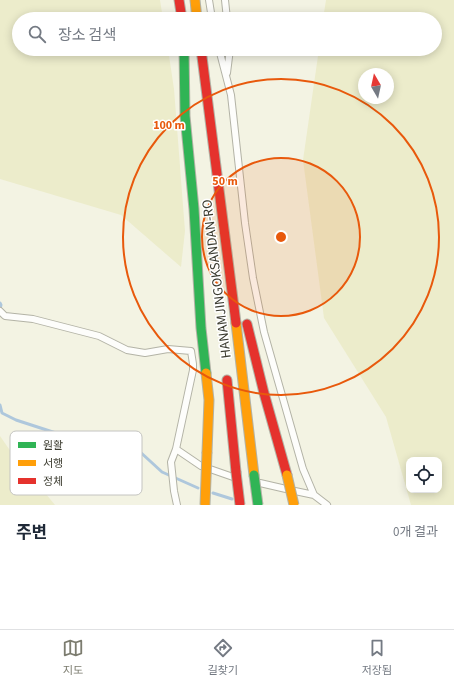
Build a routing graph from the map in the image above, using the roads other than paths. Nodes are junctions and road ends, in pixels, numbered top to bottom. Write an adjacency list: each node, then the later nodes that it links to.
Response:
1 (179, 0): 5 (highway)
2 (195, 0): 6 (highway)
3 (209, 0): 7 (lane)
4 (225, 0): 8 (lane)
5 (181, 12)
6 (196, 12)
7 (211, 12)
8 (226, 12)
9 (185, 56): 24 (highway, bridge)
10 (186, 56): 15 (highway)
11 (202, 56): 16 (highway, HANAMJINGOKSANDAN-RO)
12 (221, 56): 14 (lane)
13 (229, 56): 14 (lane)
14 (227, 78): 22 (lane)
15 (195, 112)
16 (222, 210): 20 (highway, HANAMJINGOKSANDAN-RO); 27 (highway, bridge)
17 (2, 313): 19 (lane)
18 (226, 371): 25 (highway, HANAMJINGOKSANDAN-RO, bridge)
19 (176, 449): 21 (lane); 23 (lane)
20 (252, 478): 22 (lane); 26 (highway, HANAMJINGOKSANDAN-RO, bridge)
21 (244, 480)
22 (314, 495): 28 (lane)
23 (177, 505)
24 (205, 505)
25 (240, 505)
26 (258, 505)
27 (294, 505)
28 (327, 505)

